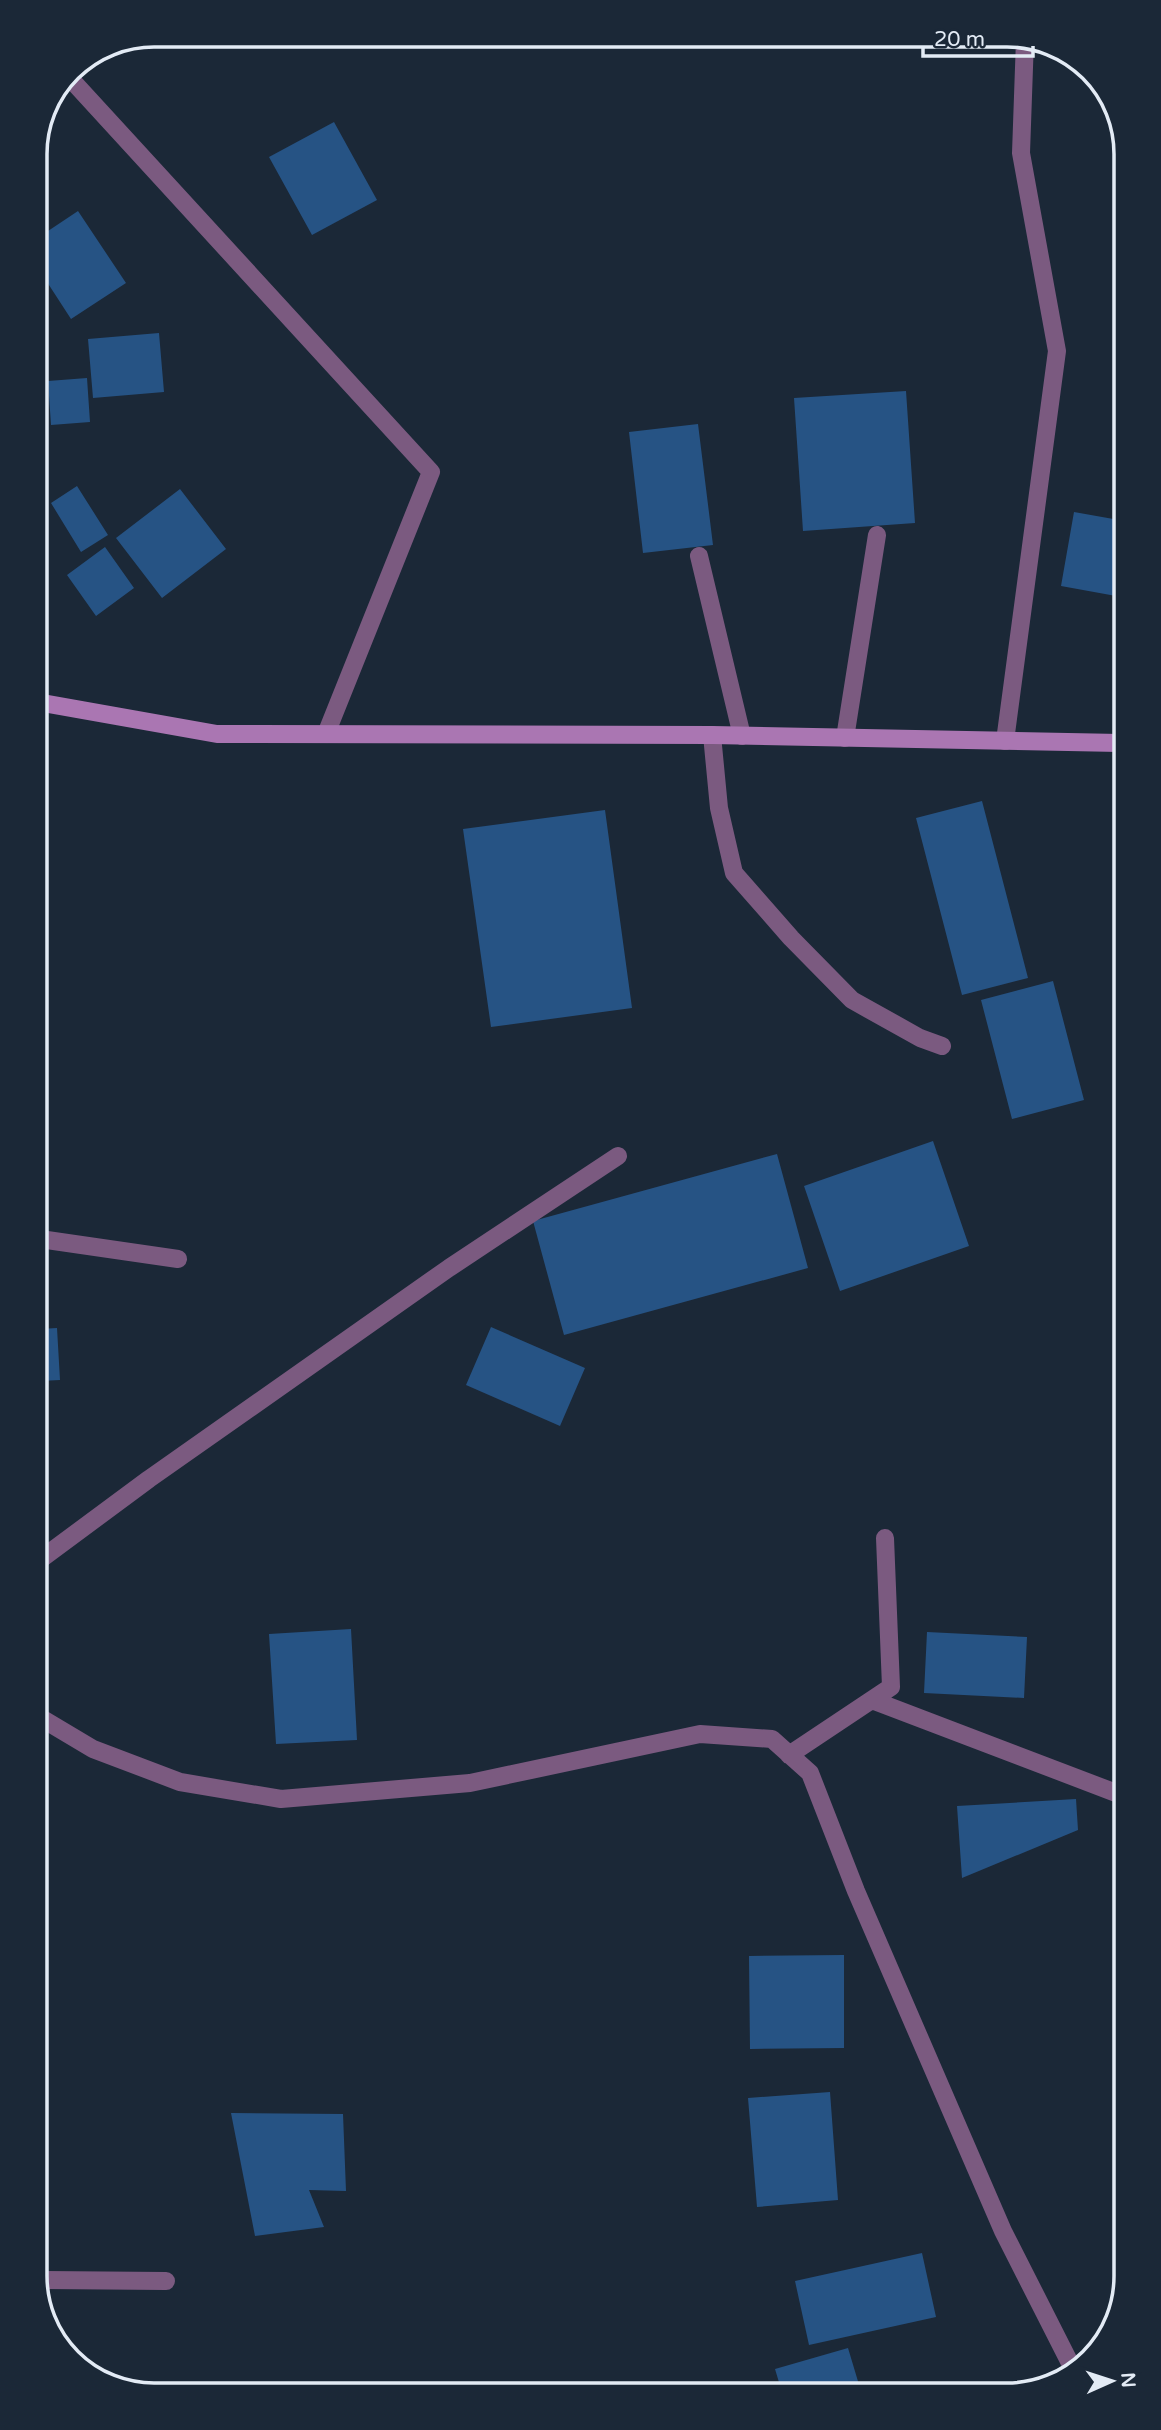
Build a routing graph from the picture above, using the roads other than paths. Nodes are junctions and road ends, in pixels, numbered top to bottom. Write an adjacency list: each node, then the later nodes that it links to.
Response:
1 (1025, 49): 10 (street)
2 (75, 83): 6 (street)
3 (877, 536): 9 (street)
4 (699, 556): 8 (street)
5 (47, 704): 6 (main road)
6 (326, 734): 7 (main road)
7 (712, 735): 8 (main road); 12 (street)
8 (742, 736): 9 (main road)
9 (845, 737): 10 (main road)
10 (1005, 741): 11 (main road)
11 (1114, 743)
12 (942, 1046)
13 (618, 1156): 17 (street)
14 (47, 1240): 15 (street)
15 (178, 1259)
16 (885, 1538): 18 (street)
17 (47, 1555)
18 (872, 1700): 20 (street); 21 (street)
19 (47, 1722): 20 (street)
20 (789, 1755): 24 (street)
21 (1114, 1792)
22 (47, 2280): 23 (street)
23 (166, 2281)
24 (1070, 2362)

